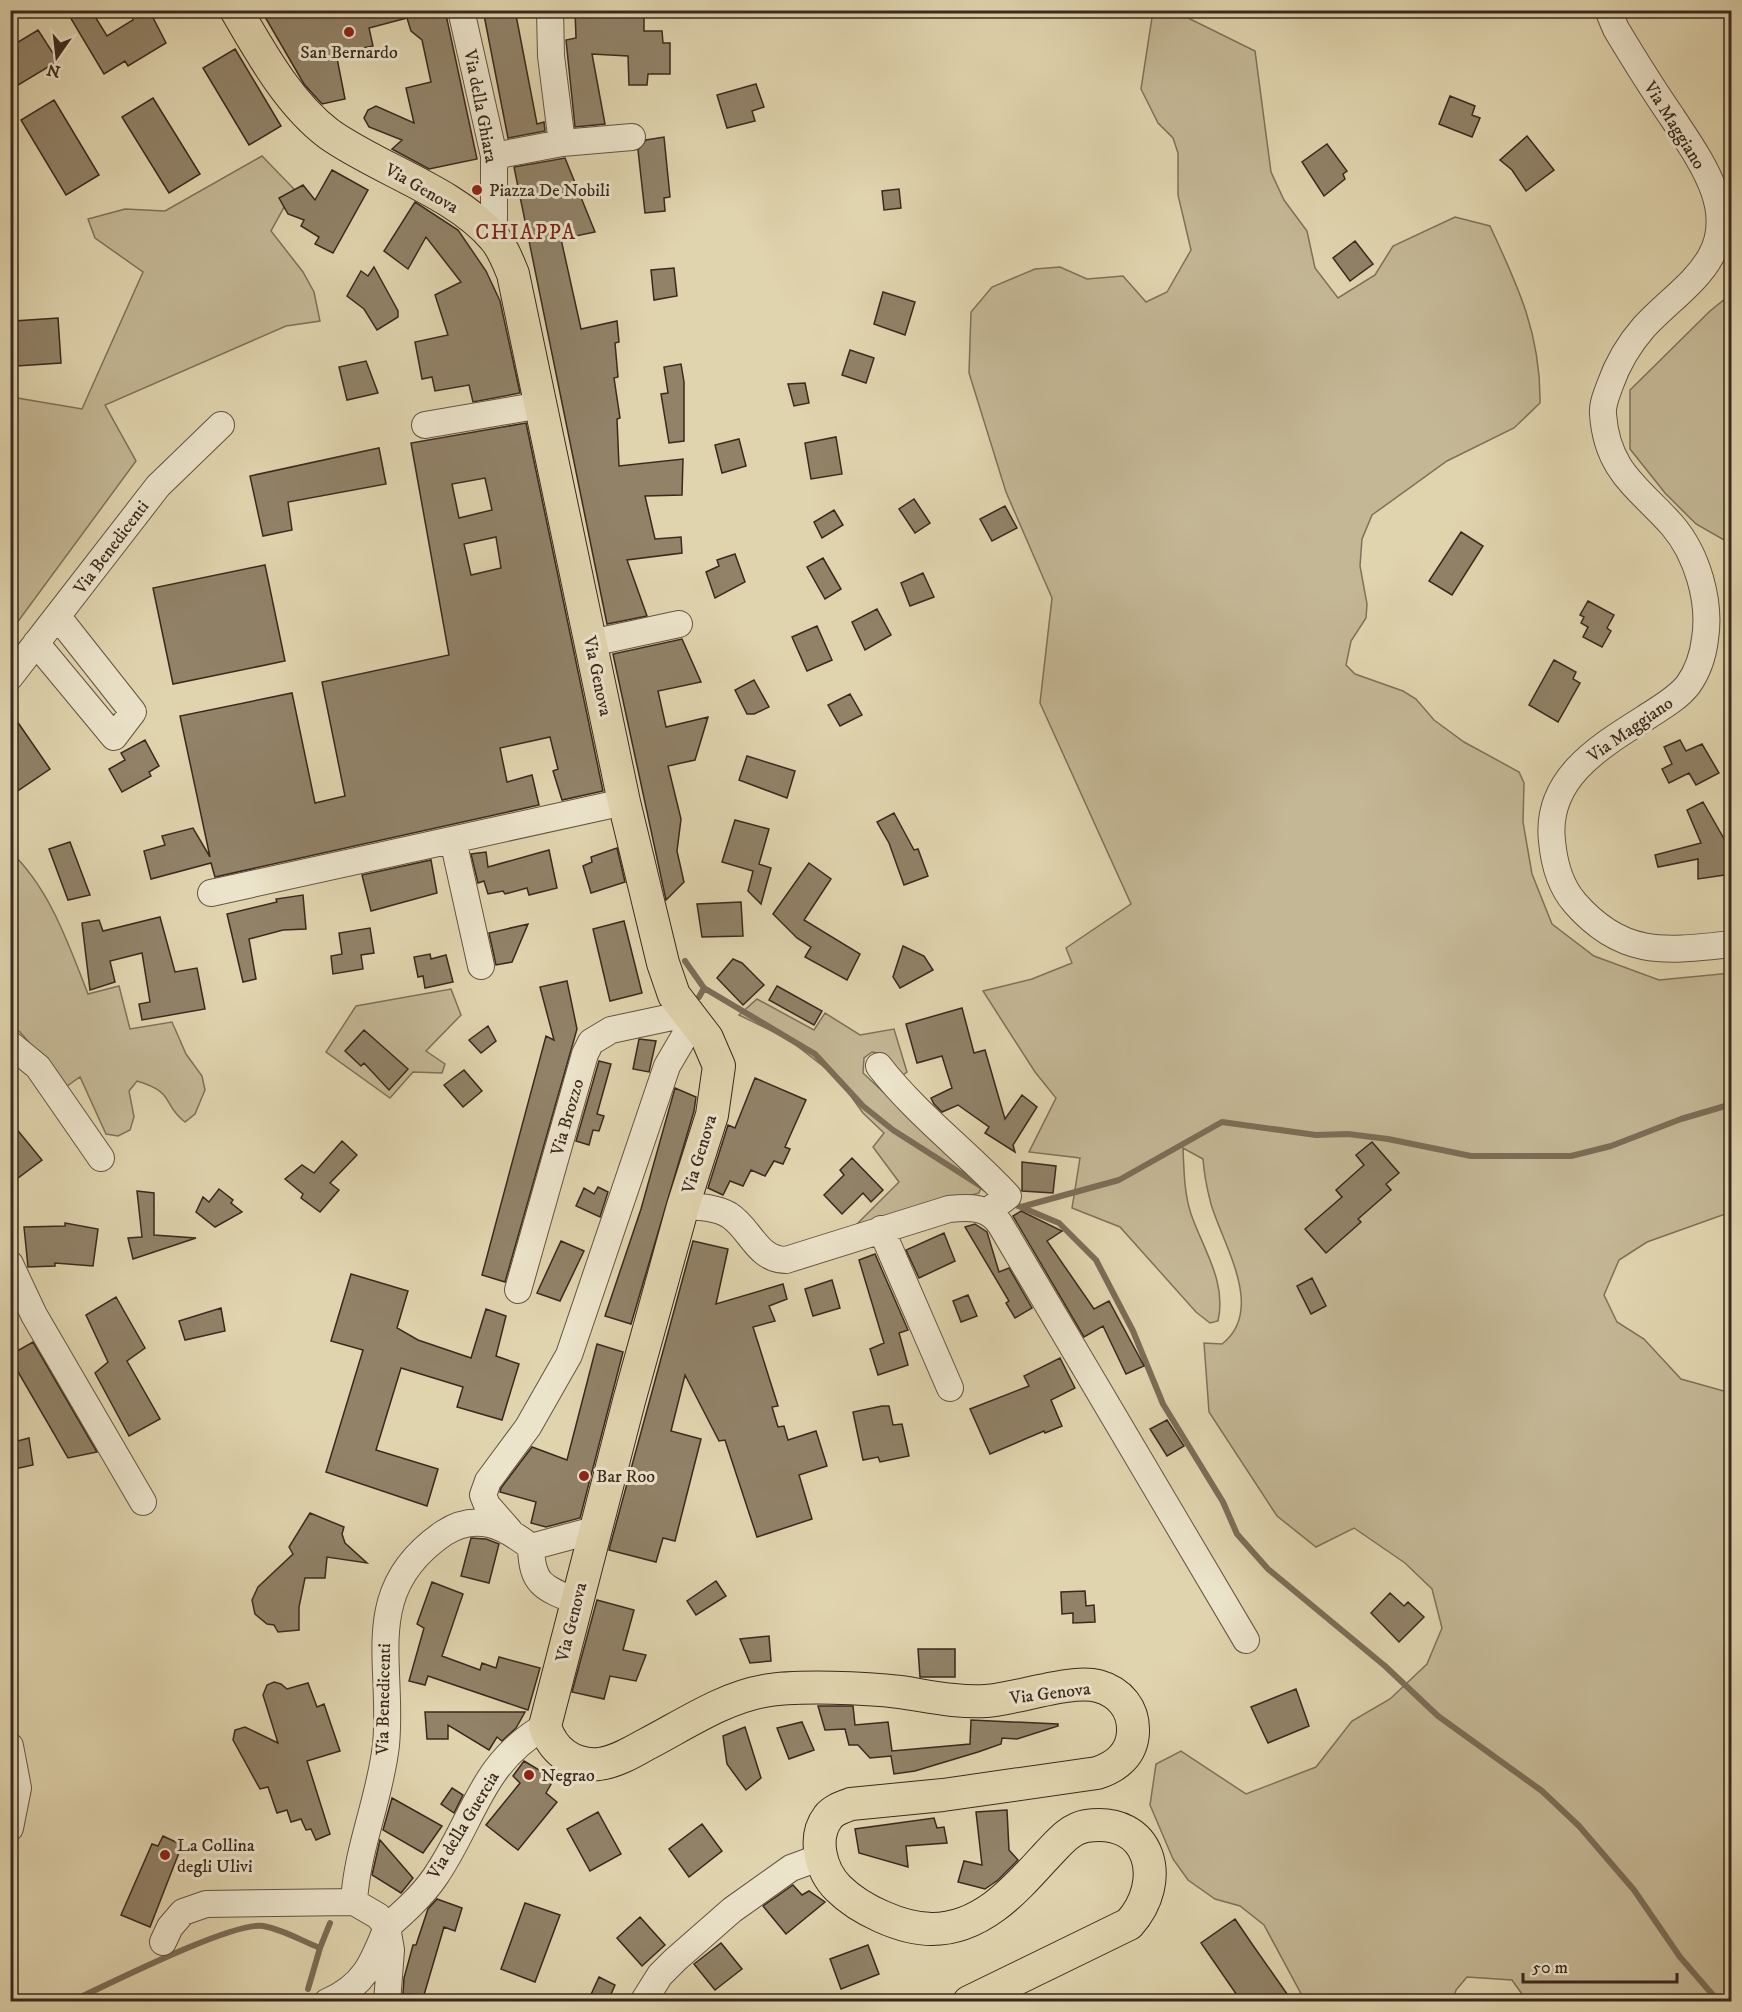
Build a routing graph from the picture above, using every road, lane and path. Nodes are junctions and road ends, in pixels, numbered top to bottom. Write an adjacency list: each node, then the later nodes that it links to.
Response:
1 (236, 10): 8 (main road, Via Genova)
2 (461, 10): 7 (street, Via della Ghiara)
3 (550, 10): 6 (street)
4 (1608, 10): 20 (street, Via Maggiano)
5 (632, 137): 6 (street)
6 (562, 142): 7 (street)
7 (494, 156): 8 (street, Via della Ghiara)
8 (494, 238): 9 (main road, Via Genova)
9 (541, 405): 11 (street); 15 (main road, Via Genova)
10 (221, 425): 12 (street, Via Benedicenti)
11 (425, 425)
12 (58, 617): 14 (street, Via Benedicenti); 14 (street)
13 (679, 624): 15 (street)
14 (36, 643): 16 (street, Via Benedicenti)
15 (591, 643): 17 (main road, Via Genova)
16 (10, 677)
17 (624, 802): 18 (street); 22 (main road, Via Genova)
18 (453, 840): 19 (street); 21 (street)
19 (211, 893)
20 (1731, 944)
21 (482, 966)
22 (692, 1019): 27 (main road, Via Genova); 30 (street, Via Brozzo); 33 (street)
23 (10, 1044): 25 (street)
24 (879, 1066): 26 (street)
25 (101, 1158)
26 (998, 1203): 28 (street); 37 (street)
27 (683, 1206): 28 (street); 34 (main road, Via Genova)
28 (881, 1229): 31 (street)
29 (10, 1264): 32 (street)
30 (519, 1290)
31 (950, 1388)
32 (143, 1502)
33 (509, 1530): 35 (street, Via Benedicenti); 42 (street, Via Benedicenti)
34 (594, 1530): 35 (street); 36 (main road, Via Genova)
35 (531, 1547): 36 (street)
36 (576, 1601): 38 (main road, Via Genova)
37 (1246, 1640)
38 (545, 1726): 41 (main road, Via Genova); 43 (street, Via della Guercia)
39 (10, 1746): 40 (street)
40 (10, 1828)
41 (821, 1857): 47 (street); 48 (main road)
42 (354, 1902): 43 (street); 44 (street)
43 (387, 1927): 45 (street); 46 (street)
44 (163, 1942)
45 (327, 2001)
46 (387, 2001)
47 (643, 2001)
48 (969, 2001)

